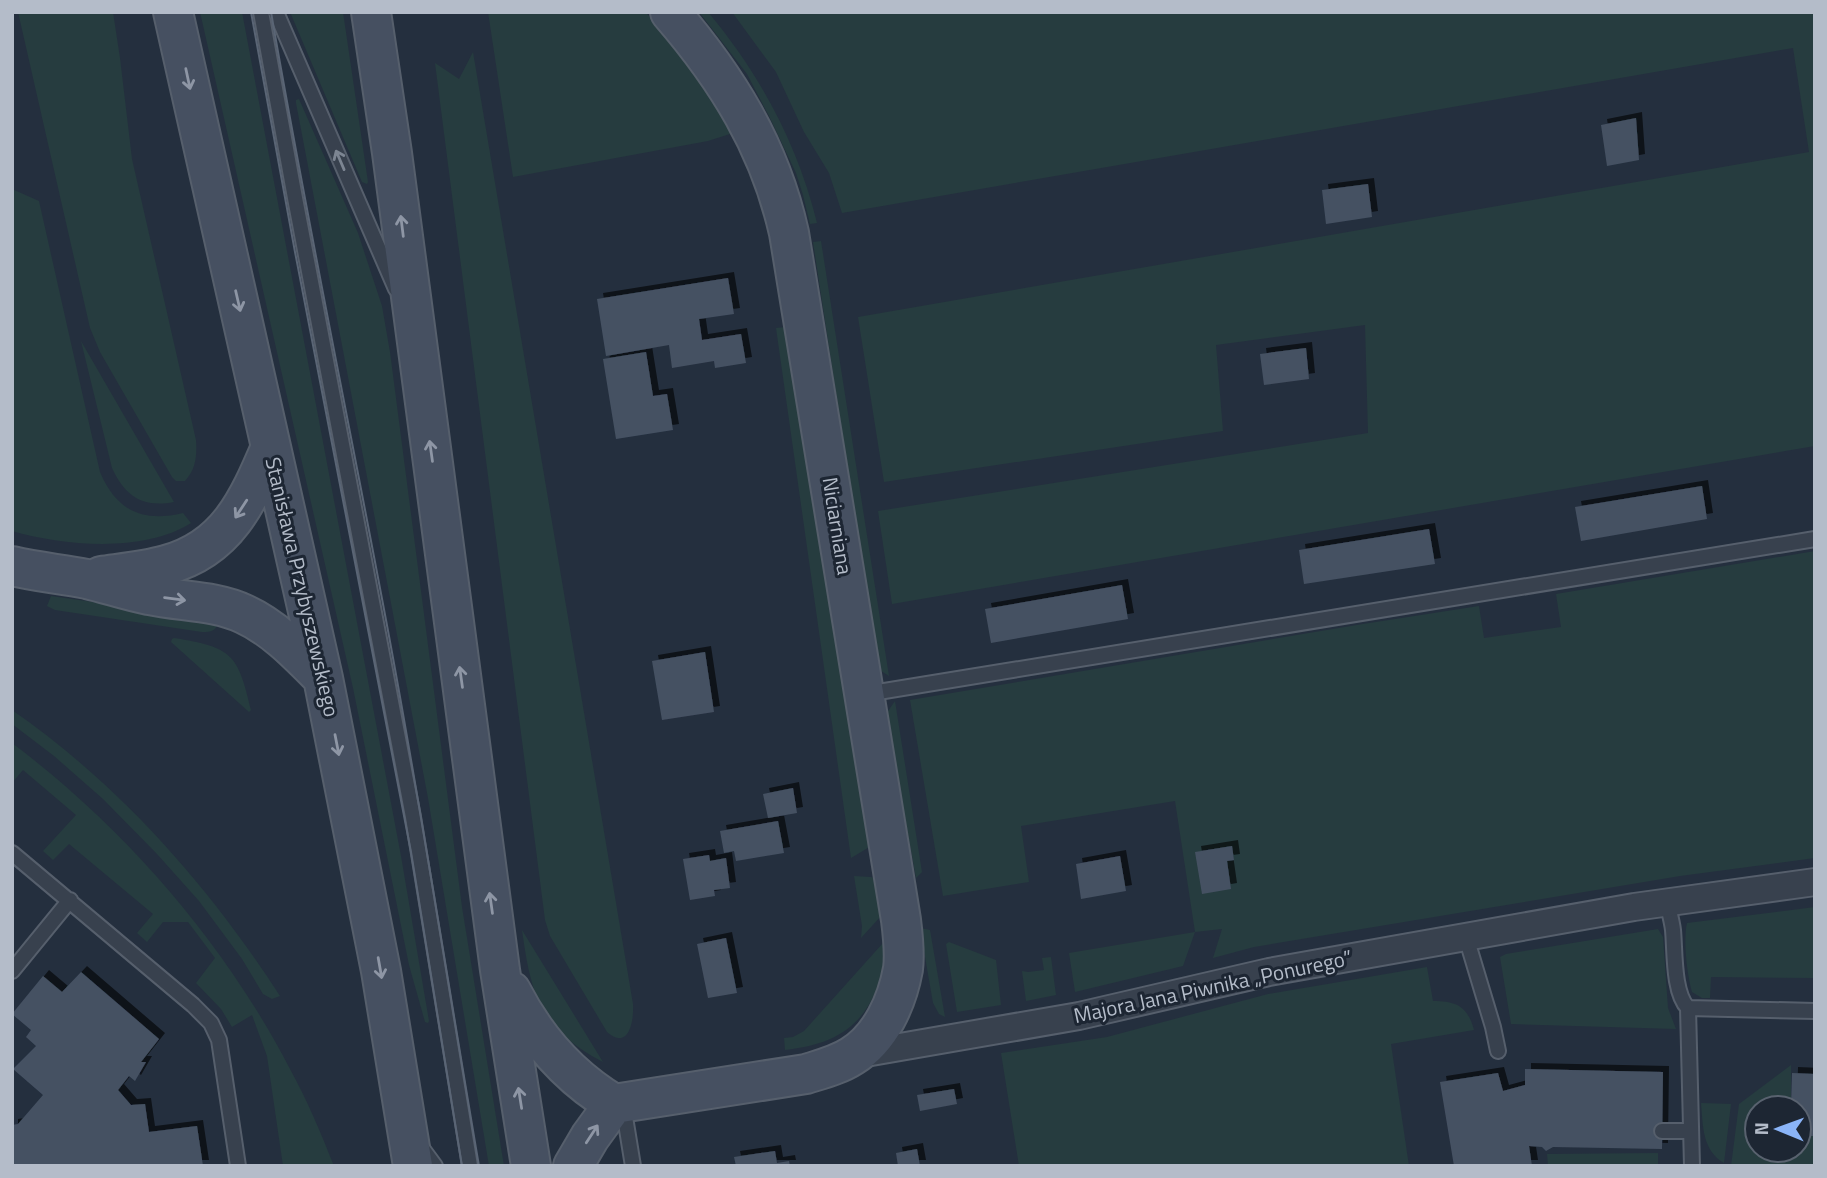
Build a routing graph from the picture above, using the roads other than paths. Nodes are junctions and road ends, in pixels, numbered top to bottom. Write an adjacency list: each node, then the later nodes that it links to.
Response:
1 (173, 12): 7 (main road, Stanisława Przybyszewskiego, one-way to 7)
2 (261, 12): 30 (lane)
3 (276, 12): 6 (lane, one-way to 3)
4 (371, 12): 6 (main road, one-way to 4)
5 (670, 12): 12 (main road, Niciarniana)
6 (419, 360): 18 (main road, one-way to 6)
7 (271, 447): 10 (main road, one-way to 10); 11 (main road, Stanisława Przybyszewskiego)
8 (1815, 538): 12 (lane)
9 (12, 566): 10 (main road)
10 (85, 579): 11 (main road, one-way to 11)
11 (323, 678): 27 (main road, Stanisława Przybyszewskiego, one-way to 27)
12 (864, 695): 23 (main road, Niciarniana)
13 (12, 853): 15 (lane)
14 (1815, 881): 16 (street, Majora Jana Piwnika „Ponurego”)
15 (71, 900): 19 (lane); 28 (lane)
16 (1667, 902): 17 (street, Majora Jana Piwnika „Ponurego”); 20 (lane)
17 (1466, 937): 22 (lane); 23 (street, Majora Jana Piwnika „Ponurego”)
18 (500, 970): 24 (main road); 31 (main road, one-way to 18)
19 (12, 971)
20 (1688, 1008): 21 (lane); 26 (lane)
21 (1815, 1011)
22 (1498, 1051)
23 (854, 1055): 24 (main road, Majora Jana Piwnika „Ponurego”)
24 (618, 1104): 32 (main road, one-way to 24); 33 (lane)
25 (1662, 1131): 26 (lane)
26 (1691, 1131): 34 (lane)
27 (410, 1147): 29 (lane)
28 (238, 1166)
29 (435, 1166)
30 (470, 1166)
31 (531, 1166)
32 (573, 1166)
33 (633, 1166)
34 (1692, 1166)

